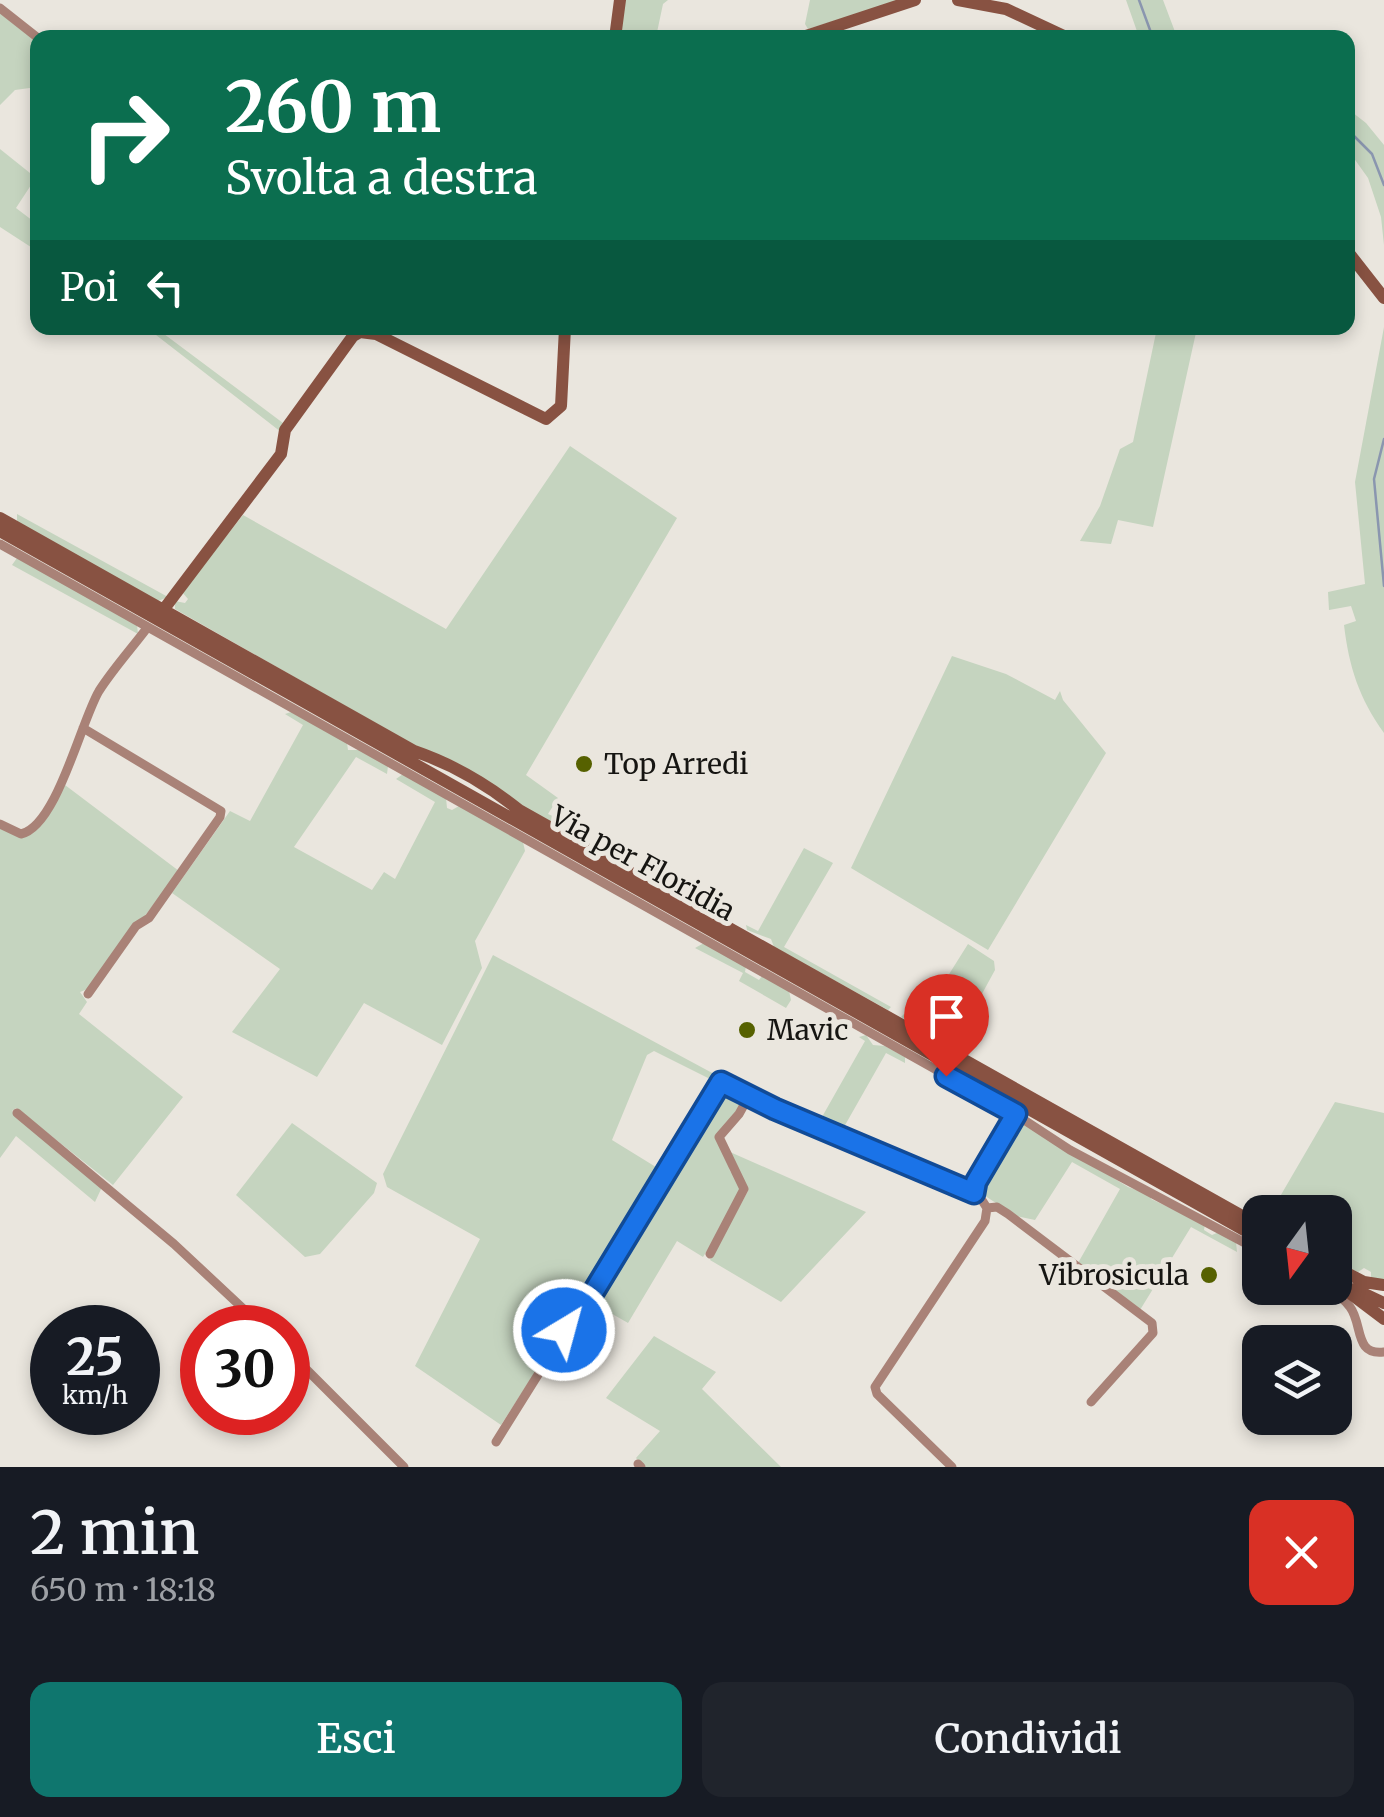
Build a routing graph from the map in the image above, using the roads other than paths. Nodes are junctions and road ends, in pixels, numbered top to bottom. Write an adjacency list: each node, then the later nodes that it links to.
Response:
1 (620, 0): 5 (street)
2 (915, 0): 6 (street)
3 (958, 0): 7 (street)
4 (0, 8): 8 (street)
5 (616, 30)
6 (824, 30)
7 (1051, 30)
8 (30, 32)
9 (1355, 261): 10 (street)
10 (1384, 298)
11 (355, 335): 17 (street)
12 (378, 335): 13 (street)
13 (565, 335)
14 (0, 518): 17 (street)
15 (0, 531): 28 (street, Via per Floridia)
16 (0, 544): 18 (street)
17 (164, 609): 27 (street)
18 (147, 628): 19 (street); 24 (street)
19 (83, 728): 20 (street); 21 (street)
20 (0, 824)
21 (88, 994)
22 (749, 1096): 25 (street); 30 (street); 42 (street)
23 (16, 1113): 36 (street)
24 (1016, 1114): 25 (street); 29 (street)
25 (974, 1193): 26 (street)
26 (987, 1208): 41 (street); 44 (street)
27 (1242, 1216)
28 (1242, 1228)
29 (1242, 1241)
30 (710, 1254)
31 (1352, 1276): 32 (street)
32 (1384, 1285)
33 (1352, 1289): 35 (street)
34 (1352, 1294): 38 (street)
35 (1384, 1303)
36 (239, 1305)
37 (1346, 1305): 39 (street)
38 (1384, 1319)
39 (1384, 1352)
40 (310, 1373): 43 (street)
41 (1092, 1402)
42 (496, 1442)
43 (404, 1467)
44 (952, 1467)

